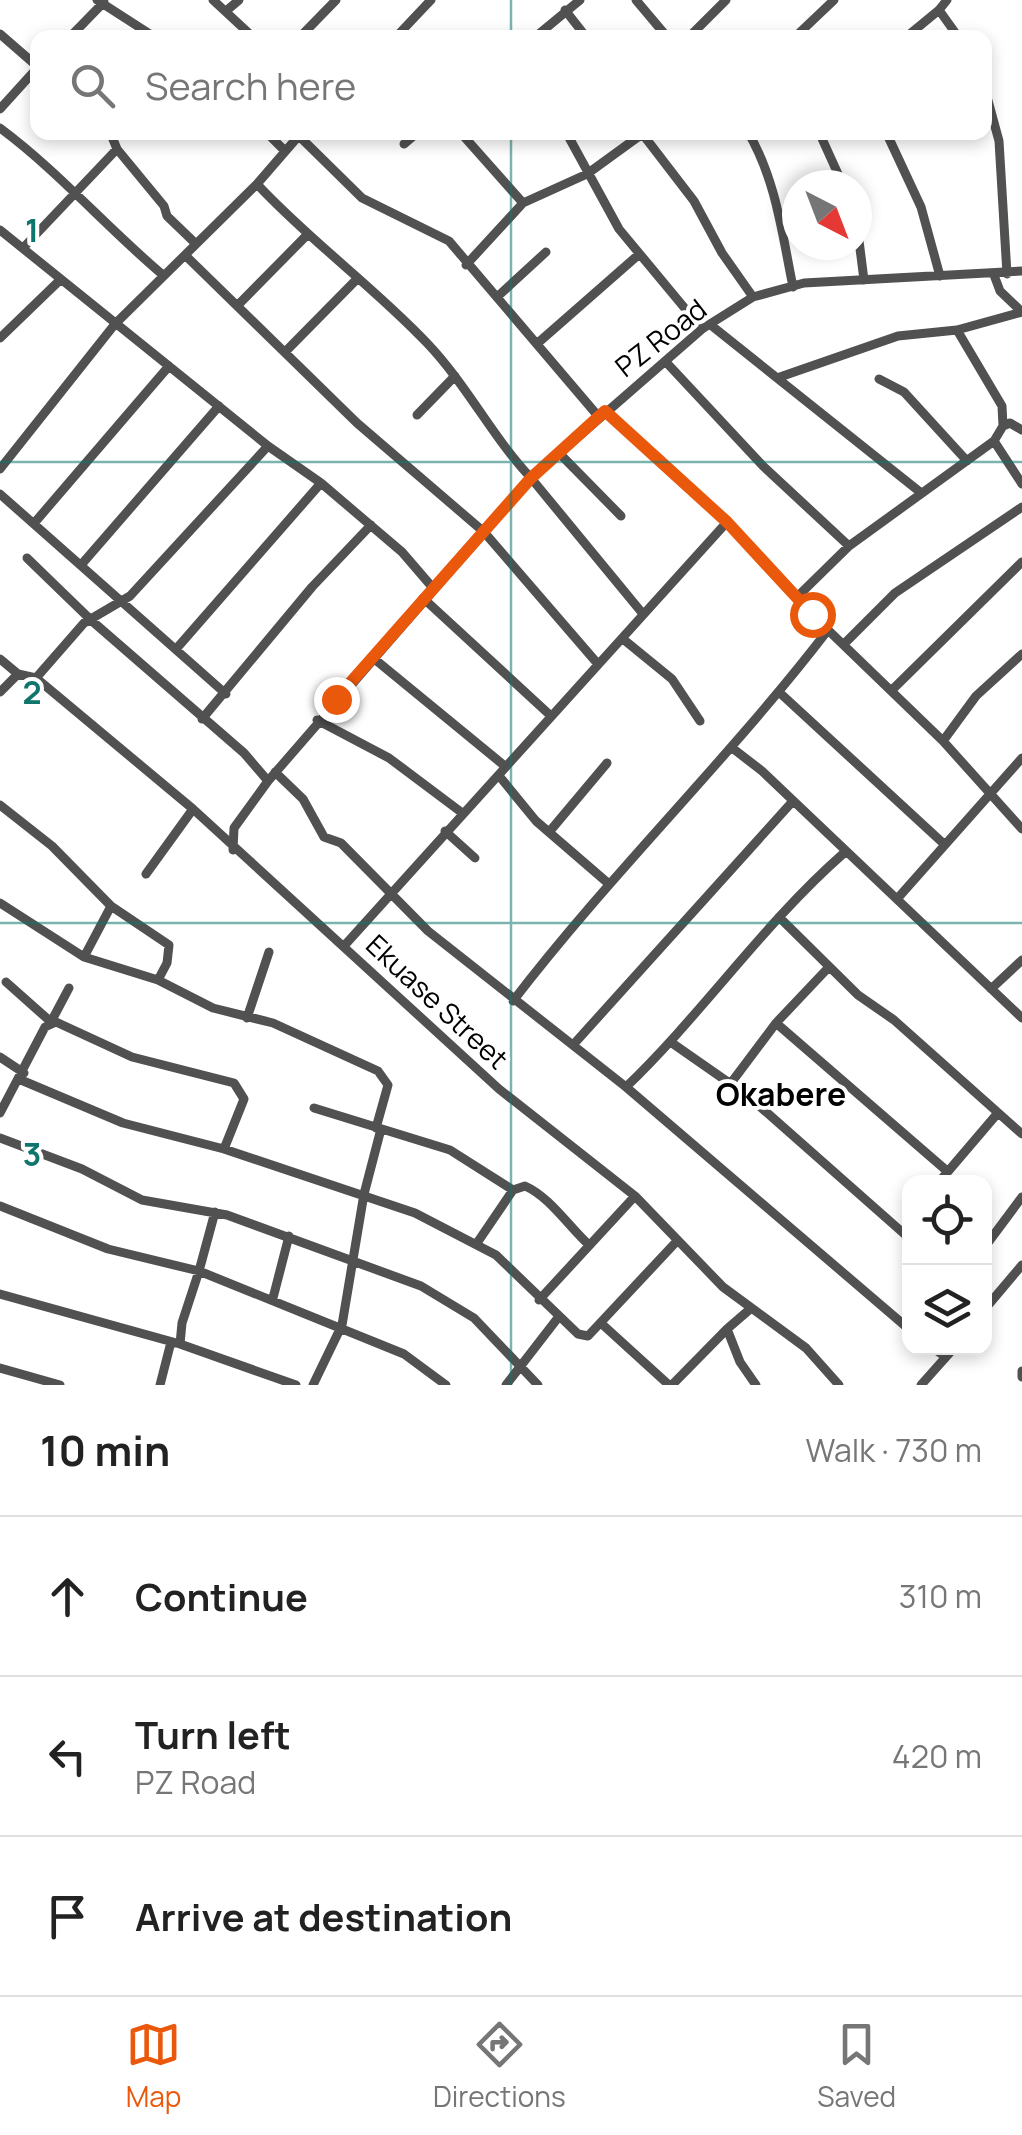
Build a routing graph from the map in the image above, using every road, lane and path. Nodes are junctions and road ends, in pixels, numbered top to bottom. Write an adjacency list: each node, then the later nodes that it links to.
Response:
1 (214, 0): 13 (street)
2 (238, 0): 13 (street)
3 (336, 0): 17 (street)
4 (431, 0): 18 (street)
5 (580, 0): 11 (street)
6 (636, 0): 21 (street)
7 (726, 0): 22 (street)
8 (947, 0): 12 (street)
9 (102, 1): 14 (street); 15 (street)
10 (826, 2): 23 (street)
11 (565, 10): 19 (street); 20 (street)
12 (939, 10): 24 (street); 25 (street)
13 (226, 11): 16 (street)
14 (75, 30)
15 (144, 30)
16 (246, 30)
17 (307, 30)
18 (403, 30)
19 (543, 30)
20 (581, 30)
21 (661, 30)
22 (696, 30)
23 (801, 30)
24 (914, 30)
25 (953, 30)
26 (0, 34): 27 (street)
27 (30, 60)
28 (30, 76): 29 (street)
29 (0, 109)
30 (992, 115): 63 (street)
31 (0, 128): 50 (street)
32 (113, 140): 45 (street)
33 (274, 140): 46 (street)
34 (293, 140): 46 (street)
35 (306, 140): 60 (street)
36 (409, 140): 44 (street)
37 (467, 140): 51 (street)
38 (570, 140): 48 (street)
39 (632, 140): 48 (street)
40 (646, 140): 71 (street)
41 (752, 140): 69 (street)
42 (822, 140): 47 (street)
43 (890, 140): 65 (street)
44 (404, 144)
45 (116, 149): 50 (street); 54 (street)
46 (283, 149): 49 (street)
47 (835, 170)
48 (587, 174): 51 (street); 58 (street)
49 (257, 184): 52 (street); 54 (street)
50 (72, 194): 55 (street); 62 (street)
51 (523, 203): 60 (street)
52 (306, 236): 66 (street); 72 (street)
53 (2, 237): 55 (street)
54 (195, 243): 57 (street)
55 (22, 248): 68 (street)
56 (546, 252): 70 (street)
57 (186, 256): 62 (street); 72 (street)
58 (637, 256): 76 (street); 80 (street)
59 (861, 260): 67 (street)
60 (466, 265): 70 (street)
61 (1022, 271): 63 (street, PZ Road)
62 (164, 274): 74 (street)
63 (1007, 274): 64 (street, PZ Road)
64 (994, 275): 65 (street, PZ Road); 73 (street)
65 (940, 276): 67 (street, PZ Road)
66 (356, 280): 81 (street); 84 (street)
67 (864, 280): 69 (street, PZ Road)
68 (60, 281): 74 (street); 78 (street)
69 (793, 286): 71 (street, PZ Road)
70 (498, 297): 80 (street)
71 (752, 297): 76 (street, PZ Road)
72 (238, 304): 81 (street)
73 (1022, 312): 75 (street)
74 (115, 324): 83 (street); 96 (street)
75 (972, 326): 77 (street); 79 (street)
76 (707, 328): 82 (street, PZ Road); 85 (street)
77 (957, 330): 79 (street); 85 (street)
78 (0, 338)
79 (965, 340): 90 (street)
80 (540, 342): 88 (street)
81 (286, 350): 107 (street)
82 (665, 362): 88 (street, PZ Road); 108 (street)
83 (169, 366): 87 (street); 104 (street)
84 (455, 376): 89 (street); 97 (street)
85 (777, 378): 100 (street)
86 (879, 379): 95 (street)
87 (219, 406): 93 (street); 111 (street)
88 (602, 413): 94 (street, PZ Road); 105 (street)
89 (418, 415)
90 (1003, 426): 91 (street); 92 (street)
91 (1022, 430)
92 (994, 441): 95 (street); 99 (street)
93 (268, 446): 98 (street); 115 (street)
94 (559, 454): 97 (street, PZ Road); 103 (street)
95 (967, 460): 100 (street)
96 (0, 469)
97 (531, 478): 107 (street, PZ Road); 116 (street)
98 (321, 483): 106 (street); 121 (street)
99 (1022, 484)
100 (920, 492): 108 (street)
101 (0, 494): 104 (street)
102 (1022, 507): 120 (street)
103 (621, 516)
104 (36, 522): 111 (street)
105 (727, 522): 113 (street); 116 (street)
106 (371, 525): 112 (street); 131 (street)
107 (484, 532): 112 (street, PZ Road); 125 (street)
108 (845, 543): 113 (street)
109 (27, 558): 117 (street)
110 (1022, 562): 128 (street)
111 (81, 565): 115 (street)
112 (433, 588): 114 (street, PZ Road)
113 (796, 597): 118 (street)
114 (424, 598): 123 (street, PZ Road); 132 (street)
115 (120, 602): 117 (street); 121 (street)
116 (644, 614): 119 (street)
117 (92, 621): 127 (street); 133 (street)
118 (828, 630): 120 (street); 130 (street)
119 (623, 639): 125 (street); 135 (street)
120 (844, 644): 128 (street)
121 (177, 648): 131 (street)
122 (1022, 654): 136 (street)
123 (372, 657): 134 (street, PZ Road); 140 (street)
124 (0, 658): 126 (street, Ekuase Street)
125 (597, 662): 132 (street)
126 (18, 674): 127 (street, Ekuase Street); 129 (street)
127 (36, 678): 145 (street, Ekuase Street)
128 (892, 690): 136 (street)
129 (0, 692)
130 (780, 692): 137 (street); 150 (street)
131 (226, 694): 133 (street)
132 (551, 716): 140 (street)
133 (202, 719): 141 (street)
134 (318, 720): 141 (street, PZ Road); 146 (street)
135 (700, 721)
136 (943, 741): 142 (street)
137 (731, 747): 143 (street); 155 (street)
138 (1022, 758): 142 (street)
139 (607, 764): 148 (street)
140 (503, 772): 146 (street); 148 (street)
141 (272, 777): 151 (street, PZ Road); 156 (street)
142 (991, 792): 147 (street); 150 (street)
143 (793, 801): 152 (street); 176 (street)
144 (1, 808): 159 (street)
145 (193, 809): 151 (street, Ekuase Street); 154 (street)
146 (461, 812): 149 (street)
147 (1020, 822)
148 (550, 831): 155 (street)
149 (445, 832): 153 (street); 156 (street)
150 (944, 844): 157 (street)
151 (233, 850): 161 (street, Ekuase Street)
152 (844, 852): 157 (street); 160 (street)
153 (475, 858)
154 (146, 874)
155 (609, 884): 170 (street)
156 (393, 894): 161 (street); 170 (street)
157 (897, 899): 169 (street)
158 (0, 903): 163 (street)
159 (111, 906): 163 (street); 166 (street)
160 (779, 918): 165 (street); 175 (street)
161 (344, 946): 192 (street, Ekuase Street)
162 (269, 952): 171 (street)
163 (84, 957): 166 (street)
164 (1022, 960): 169 (street)
165 (828, 968): 174 (street); 183 (street)
166 (158, 980): 171 (street)
167 (6, 982): 173 (street)
168 (69, 988): 173 (street)
169 (991, 989): 172 (street)
170 (513, 1000): 176 (street)
171 (247, 1018): 184 (street)
172 (1022, 1018)
173 (51, 1022): 178 (street); 187 (street)
174 (776, 1023): 179 (street); 188 (street)
175 (672, 1043): 179 (street); 180 (street)
176 (573, 1045): 180 (street)
177 (0, 1057): 178 (street)
178 (22, 1076): 182 (street); 187 (street)
179 (730, 1083): 196 (street)
180 (626, 1087): 211 (street)
181 (314, 1108): 184 (street)
182 (0, 1113)
183 (997, 1114): 185 (street); 188 (street)
184 (378, 1129): 190 (street); 191 (street)
185 (1022, 1134)
186 (0, 1138): 195 (street)
187 (224, 1149): 191 (street)
188 (947, 1171): 189 (street)
189 (944, 1175)
190 (512, 1190): 200 (street); 201 (street)
191 (364, 1194): 200 (street); 202 (street)
192 (635, 1196): 199 (street, Ekuase Street); 201 (street)
193 (1022, 1197): 198 (street)
194 (0, 1206): 204 (street)
195 (215, 1212): 197 (street); 204 (street)
196 (902, 1228)
197 (289, 1236): 202 (street); 206 (street)
198 (992, 1237)
199 (677, 1241): 209 (street, Ekuase Street); 212 (street)
200 (477, 1243): 207 (street)
201 (589, 1245): 207 (street)
202 (352, 1260): 213 (street); 219 (street)
203 (1022, 1264): 208 (street)
204 (198, 1271): 206 (street); 215 (street)
205 (0, 1294): 215 (street)
206 (273, 1298): 213 (street)
207 (539, 1300): 210 (street)
208 (992, 1300)
209 (749, 1310): 214 (street); 229 (street, Ekuase Street)
210 (557, 1319): 212 (street); 219 (street)
211 (902, 1323)
212 (603, 1325): 227 (street)
213 (342, 1326): 223 (street); 224 (street)
214 (727, 1329): 227 (street); 228 (street)
215 (176, 1343): 221 (street); 222 (street)
216 (943, 1355): 217 (street)
217 (946, 1357): 230 (street)
218 (0, 1368): 220 (street)
219 (519, 1368): 225 (street); 226 (street)
220 (60, 1385)
221 (160, 1385)
222 (296, 1385)
223 (313, 1385)
224 (446, 1385)
225 (506, 1385)
226 (538, 1385)
227 (671, 1385)
228 (756, 1385)
229 (838, 1385)
230 (921, 1385)

